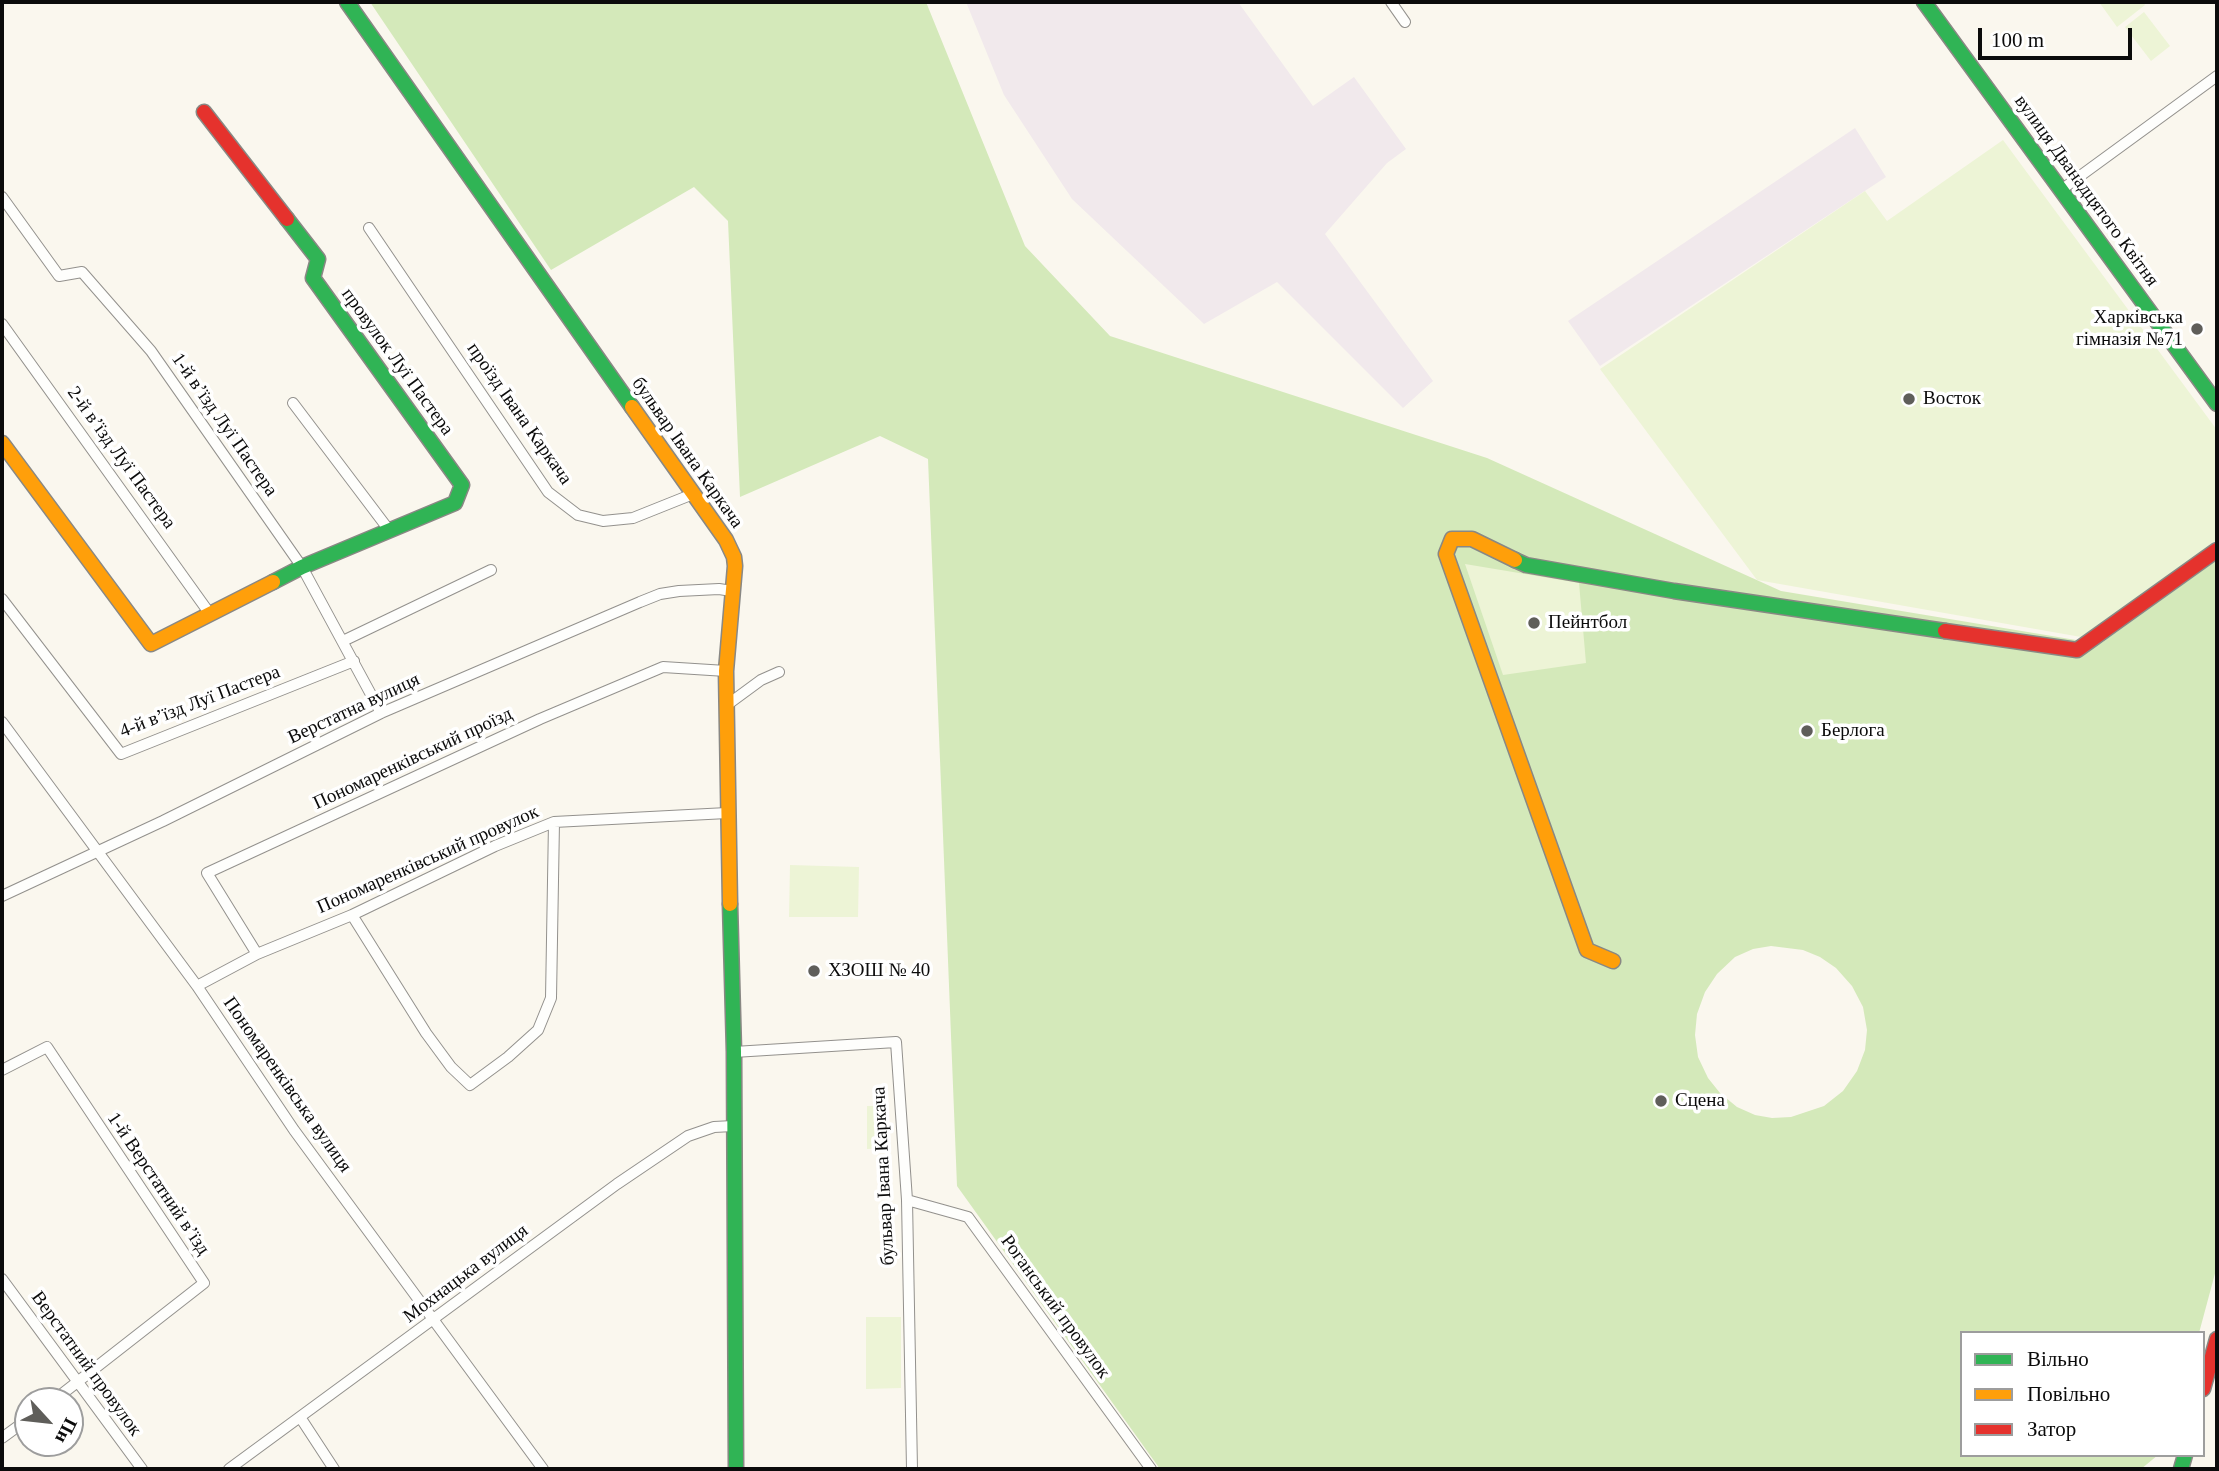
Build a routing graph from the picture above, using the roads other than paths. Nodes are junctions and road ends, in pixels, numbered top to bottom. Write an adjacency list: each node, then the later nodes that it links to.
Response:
1 (347, 2): 14 (street, бульвар Івана Каркача)
2 (1391, 2): 4 (street)
3 (1924, 2): 7 (street, вулиця Дванадцятого Квітня)
4 (1405, 22)
5 (2217, 76): 7 (street)
6 (204, 112): 15 (street, провулок Луї Пастера)
7 (2061, 190): 12 (street, вулиця Дванадцятого Квітня)
8 (2, 197): 17 (street, 1-й в’їзд Луї Пастера)
9 (369, 228): 14 (street, проїзд Івана Каркача)
10 (2, 324): 21 (street, 2-й в’їзд Луї Пастера)
11 (293, 403): 15 (street)
12 (2217, 404)
13 (2, 443): 21 (street)
14 (693, 494): 19 (street, бульвар Івана Каркача)
15 (389, 530): 17 (street, провулок Луї Пастера)
16 (2217, 550): 35 (street)
17 (302, 568): 21 (street); 22 (street, 1-й в’їзд Луї Пастера)
18 (491, 570): 22 (street)
19 (732, 591): 24 (street, бульвар Івана Каркача); 27 (street, Верстатна вулиця)
20 (2, 599): 23 (street, 4-й в’їзд Луї Пастера)
21 (210, 614)
22 (343, 641): 23 (street, 1-й в’їзд Луї Пастера)
23 (354, 661): 27 (street, 1-й в’їзд Луї Пастера)
24 (726, 671): 26 (street, бульвар Івана Каркача); 34 (street, Пономаренківський проїзд)
25 (779, 673): 26 (street)
26 (727, 705): 29 (street, бульвар Івана Каркача)
27 (381, 713): 31 (street, Верстатна вулиця)
28 (2, 722): 31 (street, Пономаренківська вулиця)
29 (727, 813): 30 (street, Пономаренківський провулок); 37 (street, бульвар Івана Каркача)
30 (554, 822): 33 (street, Пономаренківський провулок); 33 (street)
31 (96, 852): 32 (street, Верстатна вулиця); 36 (street, Пономаренківська вулиця)
32 (2, 896)
33 (352, 915): 34 (street, Пономаренківський провулок)
34 (257, 954): 36 (street, Пономаренківський провулок)
35 (1613, 961)
36 (197, 986): 42 (street, Пономаренківська вулиця)
37 (734, 1052): 39 (street, бульвар Івана Каркача); 40 (street, бульвар Івана Каркача)
38 (2, 1070): 44 (street, 1-й Верстатний в’їзд)
39 (733, 1126): 42 (street, Мохнацька вулиця); 52 (street, бульвар Івана Каркача)
40 (907, 1200): 53 (street, бульвар Івана Каркача); 54 (street, Роганський провулок)
41 (2, 1279): 44 (street, Верстатний провулок)
42 (433, 1320): 47 (street, Мохнацька вулиця); 51 (street, Пономаренківська вулиця)
43 (2217, 1339): 45 (street)
44 (79, 1382): 46 (street); 48 (street, Верстатний провулок)
45 (2205, 1382)
46 (72, 1387)
47 (300, 1417): 49 (street, Мохнацька вулиця); 50 (street)
48 (142, 1469)
49 (229, 1469)
50 (334, 1469)
51 (543, 1469)
52 (736, 1469)
53 (912, 1469)
54 (1151, 1469)

